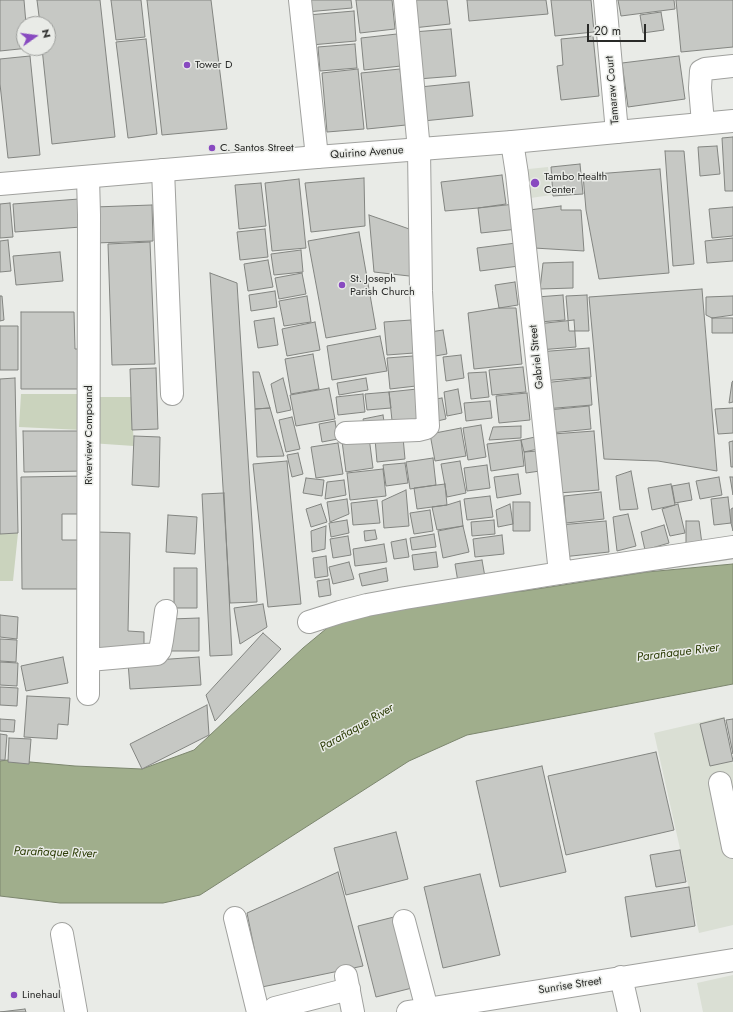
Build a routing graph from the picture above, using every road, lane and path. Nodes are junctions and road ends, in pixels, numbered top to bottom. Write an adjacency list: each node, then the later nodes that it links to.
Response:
1 (300, 0): 10 (street)
2 (405, 0): 9 (street)
3 (604, 0): 7 (street, Tamaraw Court)
4 (733, 66): 6 (street)
5 (733, 121): 6 (street, Quirino Avenue)
6 (703, 124): 7 (street, Quirino Avenue)
7 (617, 132): 8 (street, Quirino Avenue)
8 (512, 142): 9 (street, Quirino Avenue); 17 (street, Gabriel Street)
9 (419, 150): 10 (street, Quirino Avenue); 15 (street)
10 (317, 157): 11 (street, Quirino Avenue)
11 (163, 170): 12 (street, Quirino Avenue); 14 (street)
12 (88, 176): 13 (street, Quirino Avenue); 20 (street, Riverview Compound)
13 (0, 184)
14 (172, 394)
15 (346, 433)
16 (733, 548): 17 (street)
17 (560, 573): 19 (street)
18 (166, 611): 20 (street)
19 (309, 622)
20 (89, 660): 21 (street, Riverview Compound)
21 (88, 694)
22 (720, 783): 23 (street)
23 (733, 847)
24 (234, 918): 30 (street)
25 (404, 921): 31 (street)
26 (62, 934): 32 (street)
27 (733, 960): 28 (street, Sunrise Street)
28 (621, 977): 29 (street, Sunrise Street); 34 (street)
29 (501, 1005): 31 (street, Sunrise Street)
30 (267, 1010): 33 (street)
31 (417, 1010)
32 (76, 1012)
33 (353, 1012)
34 (629, 1012)

